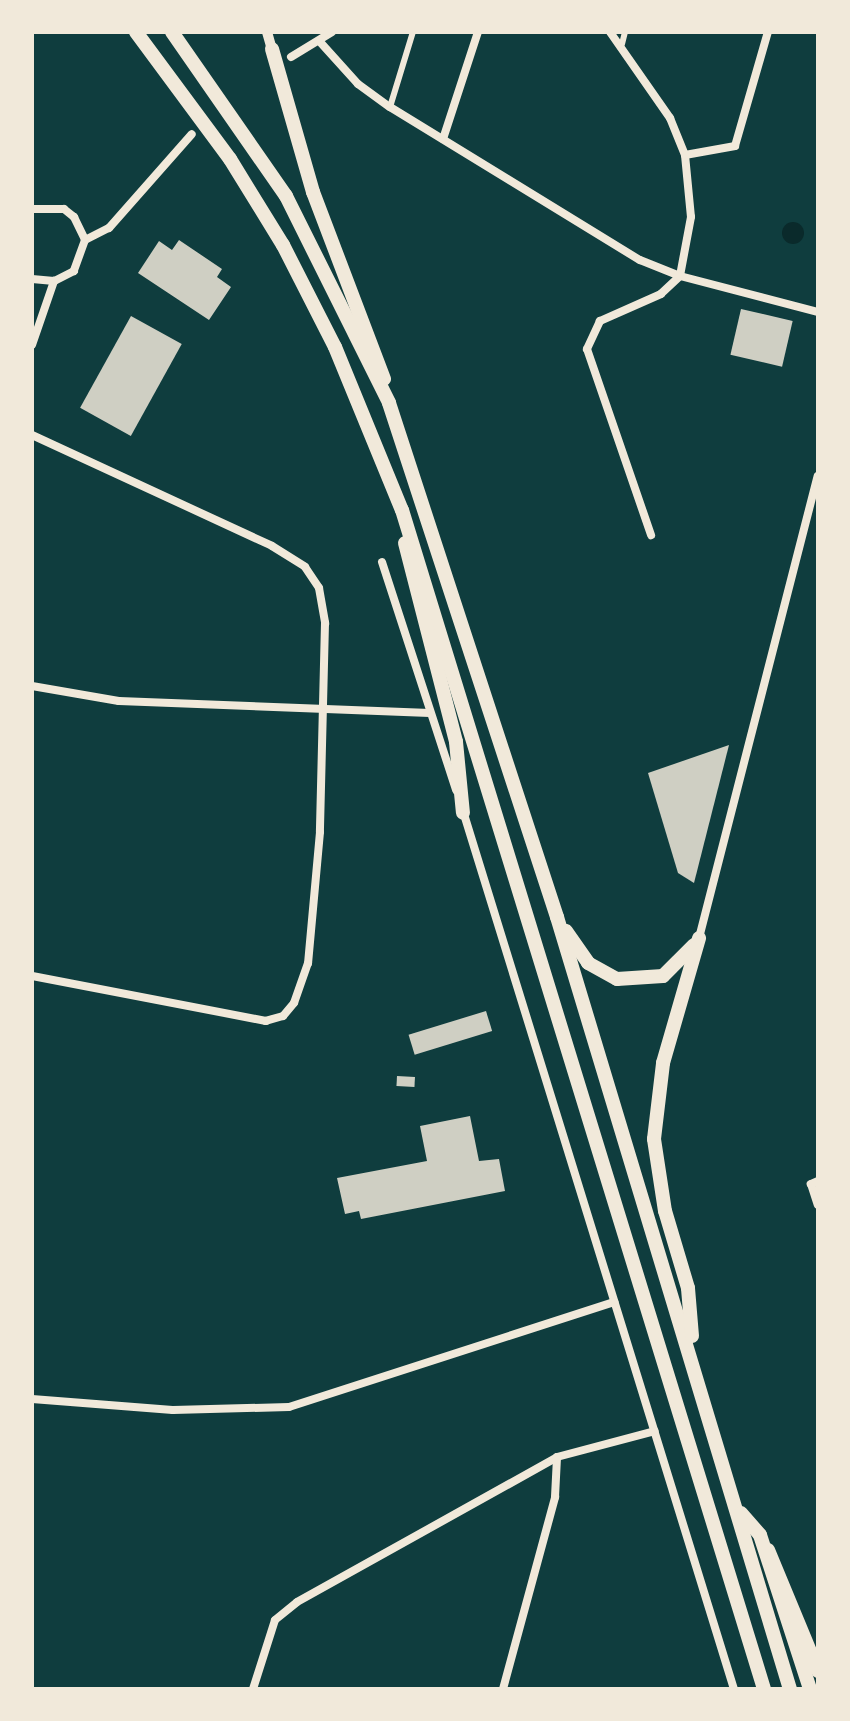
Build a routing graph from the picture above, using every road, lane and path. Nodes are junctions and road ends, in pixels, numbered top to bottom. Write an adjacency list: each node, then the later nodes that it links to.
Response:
1 (125, 32): 15 (highway)
2 (136, 32): 15 (highway)
3 (172, 32): 27 (highway)
4 (267, 32): 13 (street)
5 (332, 32): 11 (street)
6 (413, 32): 16 (street)
7 (478, 32): 18 (street)
8 (610, 32): 12 (street)
9 (625, 32): 12 (street)
10 (768, 32): 19 (street)
11 (321, 43): 14 (street); 16 (street)
12 (622, 44): 19 (street)
13 (272, 49): 27 (highway)
14 (291, 57)
15 (170, 77): 30 (highway)
16 (390, 107): 18 (street)
17 (192, 134): 21 (street)
18 (443, 139): 22 (street)
19 (685, 155): 22 (street)
20 (32, 209): 21 (street)
21 (85, 240): 24 (street)
22 (680, 276): 25 (street); 31 (street)
23 (32, 279): 24 (street)
24 (54, 281): 26 (street)
25 (818, 312)
26 (32, 345)
27 (389, 403): 37 (highway)
28 (32, 435): 34 (street)
29 (818, 476): 38 (street)
30 (402, 510): 36 (highway); 53 (highway)
31 (651, 535)
32 (382, 562): 35 (street)
33 (32, 686): 34 (street)
34 (322, 706): 35 (street); 39 (street)
35 (430, 713): 36 (street)
36 (463, 813): 42 (street)
37 (557, 917): 38 (highway); 43 (highway)
38 (699, 938): 43 (highway)
39 (32, 976)
40 (818, 1181): 41 (street)
41 (818, 1205)
42 (614, 1302): 44 (street); 45 (street)
43 (695, 1366): 47 (highway)
44 (32, 1399)
45 (655, 1431): 46 (street); 52 (street)
46 (557, 1457): 50 (street); 51 (street)
47 (736, 1507): 48 (highway); 54 (highway)
48 (760, 1535): 49 (highway); 55 (highway)
49 (818, 1671)
50 (253, 1689)
51 (503, 1689)
52 (734, 1689)
53 (764, 1689)
54 (790, 1689)
55 (810, 1689)

